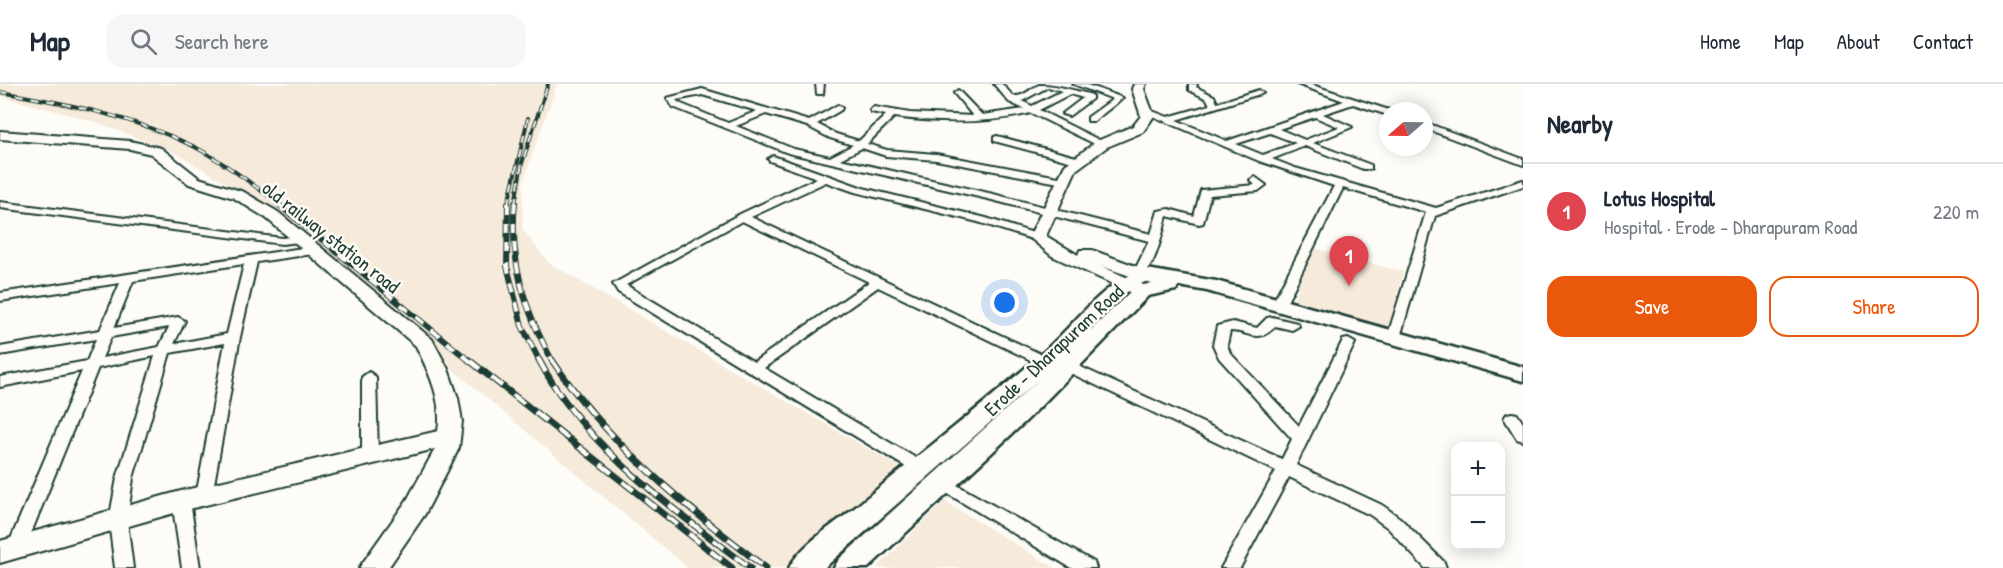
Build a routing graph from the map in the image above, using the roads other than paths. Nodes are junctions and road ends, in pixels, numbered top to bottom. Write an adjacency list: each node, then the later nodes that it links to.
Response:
1 (688, 84): 13 (street)
2 (848, 84): 3 (street)
3 (854, 84)
4 (998, 84): 16 (street)
5 (1047, 84): 12 (street); 16 (street)
6 (1077, 84): 29 (street)
7 (1140, 84): 24 (street)
8 (1193, 84): 18 (street)
9 (1301, 84): 17 (street)
10 (1482, 84): 11 (street)
11 (1489, 84)
12 (1069, 91): 23 (street); 26 (street)
13 (702, 92): 21 (street); 32 (street)
14 (958, 93): 28 (street)
15 (1259, 93): 18 (street)
16 (1010, 98): 23 (street)
17 (1353, 101): 20 (street); 27 (street)
18 (1215, 107): 30 (street)
19 (838, 108): 31 (street)
20 (1379, 109)
21 (767, 110): 31 (street); 32 (street)
22 (874, 110): 25 (street)
23 (1031, 110): 28 (street); 38 (street)
24 (1148, 112): 30 (street); 38 (street)
25 (892, 114): 28 (street); 40 (street)
26 (1066, 114)
27 (1315, 114): 34 (street); 37 (street)
28 (978, 117)
29 (1091, 120)
30 (1168, 120): 39 (street)
31 (810, 124): 40 (street)
32 (730, 125): 42 (street)
33 (1433, 128): 45 (street)
34 (1269, 129): 37 (street); 39 (street)
35 (0, 135): 58 (street, old railway station road)
36 (997, 139): 44 (street)
37 (1304, 143): 43 (street); 46 (street)
38 (1102, 144): 44 (street)
39 (1227, 144): 43 (street)
40 (859, 146): 42 (street); 49 (street)
41 (774, 159): 47 (street)
42 (833, 159): 53 (street)
43 (1262, 159): 51 (street)
44 (1080, 161): 49 (street)
45 (1523, 162)
46 (1367, 167)
47 (824, 179): 53 (street); 56 (street)
48 (1255, 180): 59 (street)
49 (1064, 181): 54 (street)
50 (1523, 183): 55 (street)
51 (1340, 184): 55 (street); 66 (street)
52 (0, 205): 58 (street)
53 (992, 210): 54 (street); 57 (street)
54 (1048, 212): 57 (street); 59 (street)
55 (1436, 212): 70 (street)
56 (742, 217): 64 (street); 77 (street)
57 (1040, 236): 63 (street)
58 (299, 238): 60 (street, old railway station road)
59 (1155, 239): 63 (street)
60 (316, 250): 61 (street); 84 (street, old railway station road)
61 (251, 261): 62 (street); 69 (street)
62 (129, 278): 65 (street); 68 (street)
63 (1138, 281): 66 (main road, Erode - Dharapuram Road); 74 (main road, Erode - Dharapuram Road); 76 (main road, Erode - Dharapuram Road); 80 (main road, Erode - Dharapuram Road)
64 (876, 282): 74 (street); 77 (street)
65 (0, 297)
66 (1279, 304): 70 (main road, Erode - Dharapuram Road)
67 (1292, 326): 85 (street)
68 (104, 333): 72 (street); 73 (street); 75 (street)
69 (233, 338): 73 (street); 89 (street)
70 (1394, 338): 78 (main road, Erode - Dharapuram Road)
71 (1348, 343): 85 (street)
72 (0, 351)
73 (164, 351): 75 (street); 91 (street)
74 (1044, 361): 88 (main road, Erode - Dharapuram Road)
75 (90, 365): 81 (street); 92 (street)
76 (1067, 366): 87 (street); 88 (main road, Erode - Dharapuram Road)
77 (756, 367): 88 (street)
78 (1523, 374)
79 (369, 377): 86 (street)
80 (1523, 381)
81 (0, 382)
82 (1512, 418): 83 (street)
83 (1523, 435)
84 (449, 436): 86 (street); 95 (street, old railway station road)
85 (1301, 438): 87 (street)
86 (370, 456): 89 (street)
87 (1286, 468): 99 (street); 100 (street)
88 (930, 475): 96 (main road, Erode - Dharapuram Road); 97 (main road, Erode - Dharapuram Road); 98 (street)
89 (205, 496): 90 (street)
90 (181, 501): 91 (street); 94 (street)
91 (118, 520): 92 (street); 93 (street)
92 (8, 550)
93 (124, 568)
94 (191, 568)
95 (373, 568)
96 (804, 568)
97 (849, 568)
98 (1087, 568)
99 (1230, 568)
100 (1437, 568)

